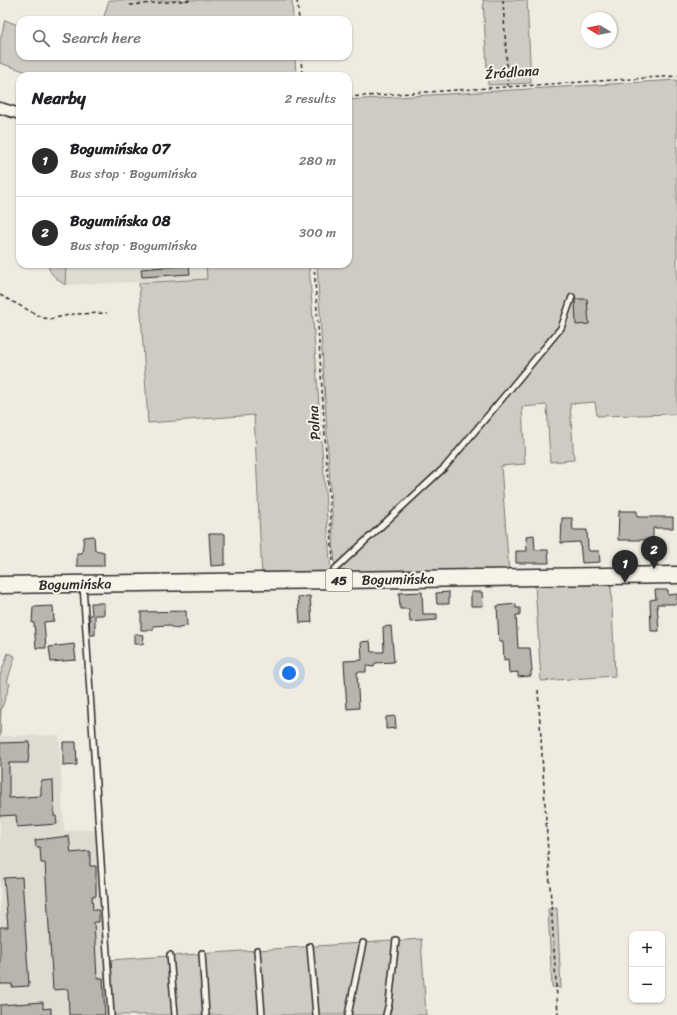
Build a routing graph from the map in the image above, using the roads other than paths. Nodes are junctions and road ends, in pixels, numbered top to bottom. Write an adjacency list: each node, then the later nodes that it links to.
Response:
1 (0, 108): 2 (street)
2 (16, 113)
3 (572, 297): 4 (lane)
4 (334, 570)
5 (677, 575): 6 (main road, Bogumińska / 45)
6 (83, 584): 7 (main road, Bogumińska / 45); 14 (lane)
7 (0, 585)
8 (396, 940): 20 (lane)
9 (363, 943): 19 (lane)
10 (310, 946): 18 (lane)
11 (257, 950): 17 (lane)
12 (202, 953): 16 (lane)
13 (170, 956): 15 (lane)
14 (111, 1015)
15 (175, 1015)
16 (206, 1015)
17 (262, 1015)
18 (316, 1015)
19 (348, 1015)
20 (386, 1015)

